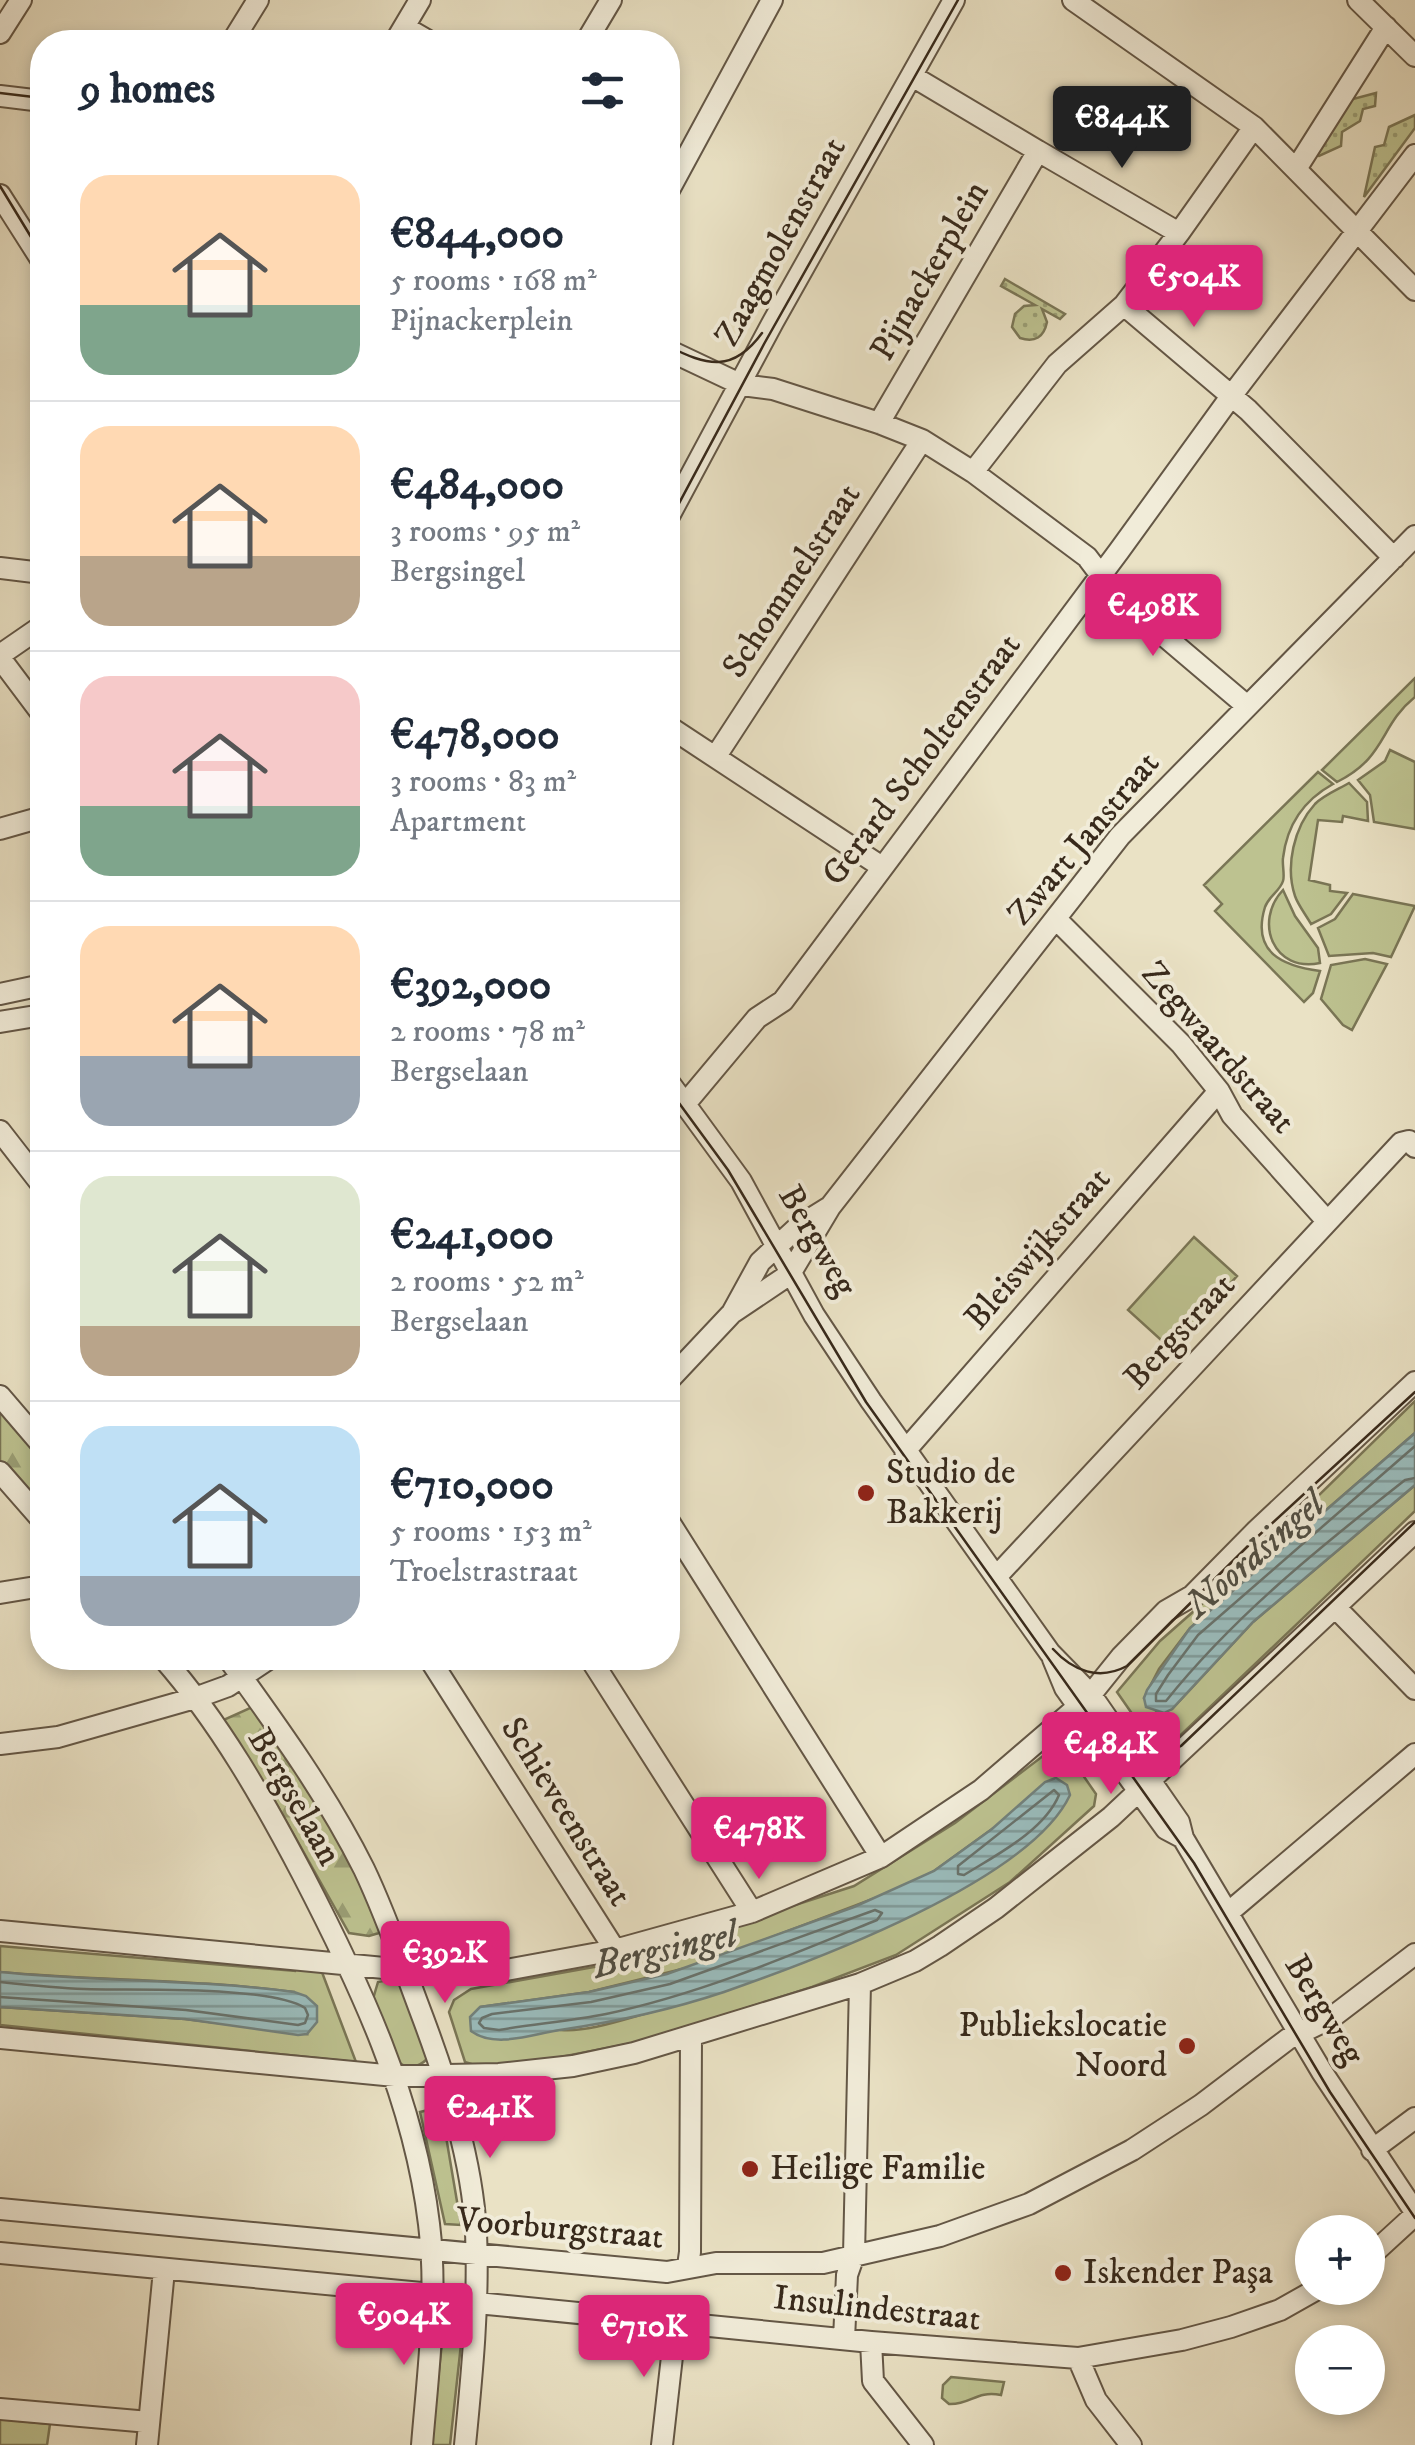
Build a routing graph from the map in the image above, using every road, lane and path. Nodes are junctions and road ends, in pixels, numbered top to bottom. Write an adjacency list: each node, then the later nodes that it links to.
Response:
1 (21, 0): 13 (street)
2 (258, 0): 10 (street)
3 (420, 0): 11 (street)
4 (611, 0): 12 (street)
5 (772, 0): 21 (street)
6 (954, 0): 15 (street, Zaagmolenstraat)
7 (1358, 0): 9 (street)
8 (1087, 4): 18 (street)
9 (1386, 28): 14 (street); 22 (street)
10 (239, 30)
11 (403, 30)
12 (593, 30)
13 (0, 33)
14 (1415, 56)
15 (912, 76): 19 (street); 30 (street, Zaagmolenstraat)
16 (0, 96): 17 (street)
17 (30, 100)
18 (1254, 127): 22 (street); 25 (street)
19 (1038, 151): 25 (street); 32 (street, Pijnackerplein)
20 (1415, 155): 24 (street, Gerard Scholtenstraat)
21 (680, 166)
22 (1296, 168): 24 (street)
23 (0, 195): 26 (street)
24 (1357, 231): 27 (street); 31 (street, Gerard Scholtenstraat)
25 (1179, 233): 28 (street)
26 (30, 242)
27 (1415, 290)
28 (1124, 305): 31 (street); 34 (street)
29 (680, 356): 30 (street)
30 (740, 383): 32 (street); 35 (street, Zaagmolenstraat)
31 (1232, 394): 37 (street); 40 (street, Gerard Scholtenstraat)
32 (878, 423): 33 (street)
33 (922, 440): 34 (street); 46 (street, Schommelstraat)
34 (974, 472): 40 (street)
35 (680, 496)
36 (1415, 536): 37 (street, Zwart Janstraat)
37 (1394, 558): 44 (street, Zwart Janstraat)
38 (0, 568): 39 (street)
39 (30, 572)
40 (1102, 574): 44 (street); 49 (street, Gerard Scholtenstraat)
41 (30, 635): 42 (street)
42 (0, 656): 43 (street)
43 (30, 697)
44 (1246, 706): 50 (street, Zwart Janstraat)
45 (680, 734): 46 (street)
46 (716, 756): 49 (street)
47 (30, 820): 48 (street)
48 (0, 829)
49 (882, 868): 57 (street, Gerard Scholtenstraat)
50 (1056, 920): 55 (street, Zegwaardstraat); 61 (street, Zwart Janstraat)
51 (30, 988): 52 (street)
52 (0, 994)
53 (30, 1016): 54 (street)
54 (0, 1022)
55 (1219, 1091): 62 (street, Zegwaardstraat); 70 (street, Bleiswijkstraat)
56 (680, 1098): 57 (street, Bergweg)
57 (685, 1104): 63 (street, Bergweg)
58 (0, 1131): 60 (street)
59 (1415, 1147): 62 (street, Bergstraat)
60 (30, 1170)
61 (830, 1207): 63 (street, Zwart Janstraat); 64 (street, Zwart Janstraat)
62 (1327, 1222): 75 (street, Bergstraat)
63 (780, 1244): 64 (street, Bergweg); 65 (street, Zwart Janstraat)
64 (794, 1269): 65 (street); 70 (street, Bergweg)
65 (732, 1313): 66 (street)
66 (680, 1368)
67 (1415, 1382): 87 (street)
68 (0, 1396): 69 (street)
69 (30, 1429)
70 (906, 1450): 75 (street, Bergweg)
71 (0, 1472): 72 (street)
72 (30, 1506)
73 (1415, 1532): 78 (street)
74 (680, 1539): 91 (street)
75 (996, 1578): 87 (street, Bergweg)
76 (30, 1588): 77 (street)
77 (0, 1593)
78 (1336, 1608): 85 (street); 90 (street)
79 (173, 1670): 86 (street, Bergselaan)
80 (237, 1670): 84 (street, Bergselaan)
81 (252, 1670): 84 (street)
82 (438, 1670): 95 (street, Schieveenstraat)
83 (598, 1670): 92 (street)
84 (242, 1677): 86 (street); 98 (street, Bergselaan)
85 (1415, 1689)
86 (195, 1698): 88 (street); 97 (street, Bergselaan)
87 (1084, 1701): 90 (street, Bergweg); 91 (street)
88 (0, 1744)
89 (1415, 1754): 93 (street)
90 (1146, 1787): 93 (street, Bergweg); 99 (street)
91 (881, 1857): 92 (street)
92 (752, 1912): 95 (street)
93 (1229, 1912): 100 (street, Bergweg)
94 (0, 1930): 97 (street)
95 (615, 1950): 98 (street)
96 (1415, 1954): 100 (street, Voorburgstraat)
97 (349, 1964): 98 (street); 104 (street, Bergselaan)
98 (405, 1970): 103 (street, Bergselaan)
99 (860, 1984): 101 (street); 113 (street)
100 (1298, 2035): 106 (street, Bergweg); 113 (street, Voorburgstraat)
101 (691, 2037): 103 (street); 114 (street)
102 (0, 2038): 104 (street)
103 (444, 2075): 104 (street); 112 (street, Bergselaan)
104 (395, 2076): 110 (street, Bergselaan)
105 (1415, 2118): 106 (street)
106 (1372, 2150): 108 (street, Bergweg)
107 (0, 2209): 110 (street, Voorburgstraat)
108 (1415, 2214): 109 (street)
109 (1385, 2242)
110 (430, 2251): 112 (street, Voorburgstraat); 116 (street, Bergselaan)
111 (0, 2253): 115 (street, Insulindestraat)
112 (475, 2254): 114 (street, Voorburgstraat); 118 (street, Bergselaan)
113 (854, 2255): 114 (street, Voorburgstraat); 120 (street)
114 (688, 2266)
115 (164, 2270): 116 (street, Insulindestraat); 124 (street)
116 (432, 2294): 118 (street, Insulindestraat); 126 (street, Bergselaan)
117 (1295, 2302): 122 (street, Insulindestraat)
118 (477, 2303): 119 (street, Insulindestraat); 127 (street, Bergselaan)
119 (676, 2321): 120 (street, Insulindestraat); 128 (street)
120 (844, 2339): 121 (street, Insulindestraat)
121 (872, 2342): 122 (street, Insulindestraat); 129 (street)
122 (1078, 2358): 130 (street)
123 (0, 2409): 124 (street)
124 (149, 2422): 125 (street)
125 (147, 2445)
126 (422, 2445)
127 (465, 2445)
128 (662, 2445)
129 (923, 2445)
130 (1131, 2445)

